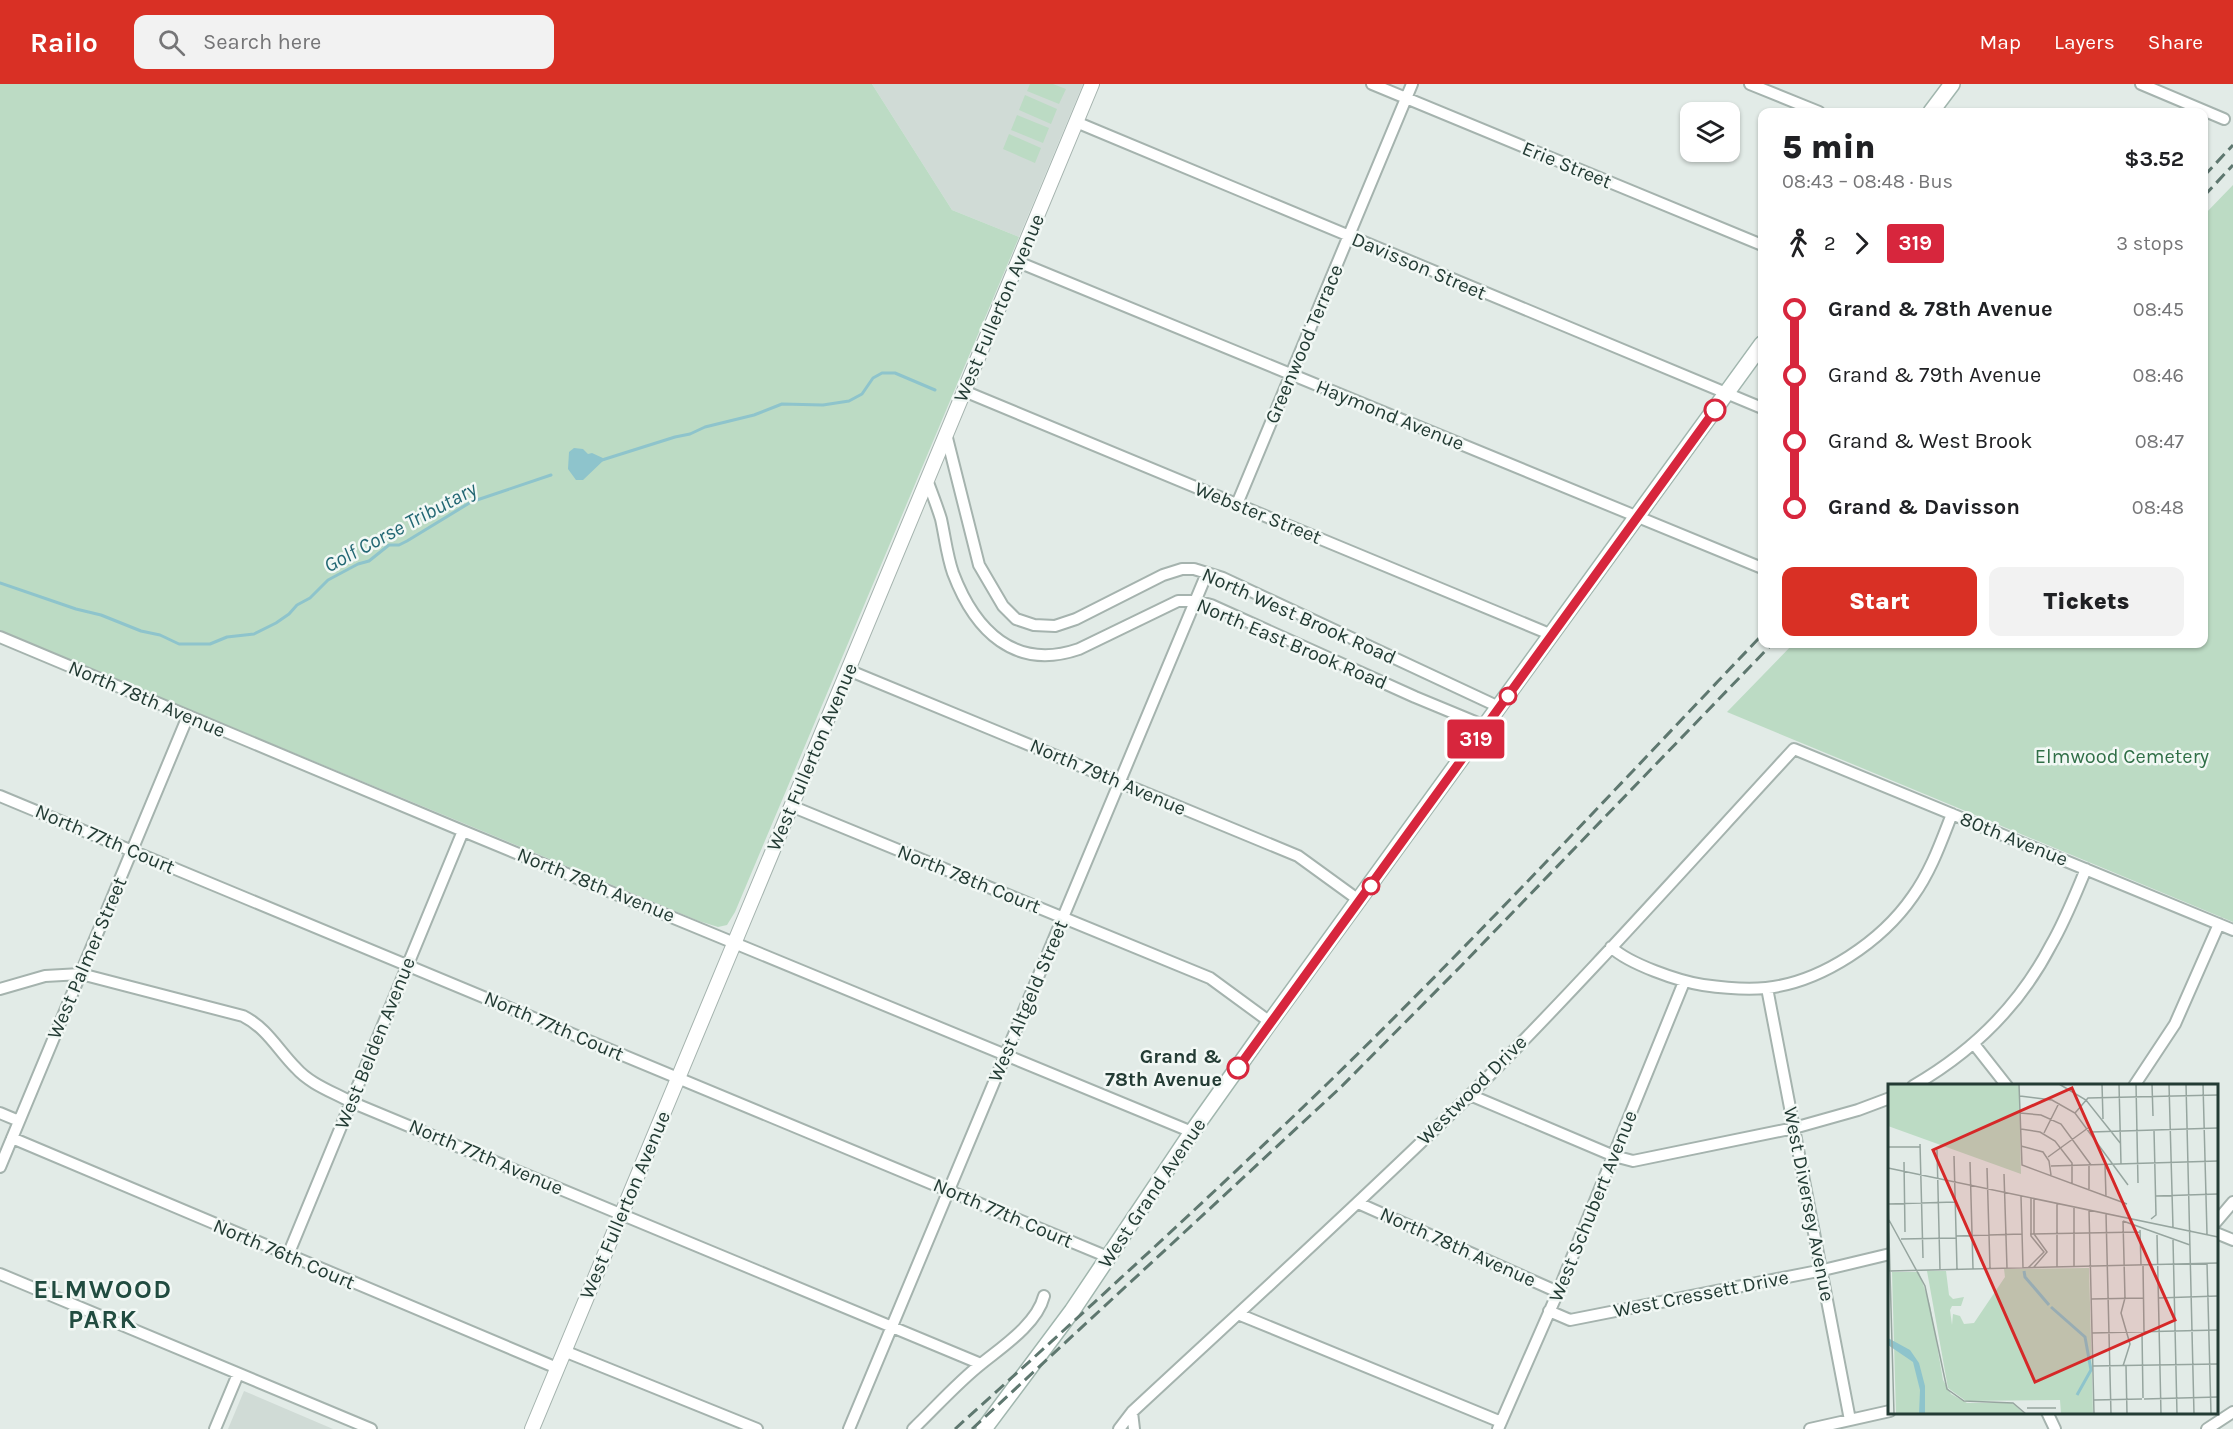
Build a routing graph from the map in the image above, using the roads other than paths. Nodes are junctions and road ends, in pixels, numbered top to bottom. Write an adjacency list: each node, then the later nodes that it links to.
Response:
1 (1092, 84): 13 (street, West Fullerton Avenue)
2 (1372, 84): 7 (street, Erie Street)
3 (1412, 84): 7 (street, Greenwood Terrace)
4 (1750, 84): 8 (street)
5 (1952, 84): 9 (main road)
6 (2141, 84): 10 (street)
7 (1406, 98): 14 (street, Greenwood Terrace); 15 (street, Erie Street)
8 (1809, 108)
9 (1934, 108)
10 (2198, 108)
11 (2208, 112): 12 (street)
12 (2224, 119)
13 (1076, 122): 14 (street, Davisson Street); 16 (street, West Fullerton Avenue)
14 (1348, 236): 18 (street, Greenwood Terrace); 20 (street, Davisson Street)
15 (1758, 243)
16 (1018, 262): 18 (street, Haymond Avenue); 19 (street, West Fullerton Avenue)
17 (1758, 350): 20 (main road, West Grand Avenue)
18 (1291, 374): 24 (street, Greenwood Terrace); 25 (street, Haymond Avenue)
19 (964, 391): 22 (street, West Fullerton Avenue); 24 (street, Webster Street)
20 (1727, 393): 21 (street, Davisson Street); 25 (main road, West Grand Avenue)
21 (1758, 406)
22 (946, 434): 23 (street, West Fullerton Avenue); 27 (street, North West Brook Road)
23 (927, 480): 28 (street, North East Brook Road); 31 (street, West Fullerton Avenue)
24 (1237, 504): 29 (street, Webster Street)
25 (1638, 517): 26 (street, Haymond Avenue); 29 (main road, West Grand Avenue)
26 (1758, 566)
27 (1208, 573): 28 (street, West Altgeld Street); 32 (street, North West Brook Road)
28 (1196, 601): 34 (street, North East Brook Road); 36 (street, West Altgeld Street)
29 (1552, 634): 32 (main road, West Grand Avenue)
30 (0, 637): 33 (street, North 78th Avenue)
31 (848, 669): 36 (street, North 79th Avenue); 38 (street, West Fullerton Avenue)
32 (1499, 707): 34 (main road, West Grand Avenue)
33 (188, 716): 40 (street, North 78th Avenue); 41 (street, West Palmer Street)
34 (1485, 726): 43 (main road, West Grand Avenue)
35 (1794, 749): 39 (street, 80th Avenue); 48 (street, Westwood Drive)
36 (1120, 782): 43 (street, North 79th Avenue); 44 (street, West Altgeld Street)
37 (0, 796): 41 (street, North 77th Court)
38 (791, 806): 44 (street, North 78th Court); 47 (street, West Fullerton Avenue)
39 (1952, 814): 42 (street, 80th Avenue); 52 (street)
40 (463, 831): 47 (street, North 78th Avenue); 49 (street, West Belden Avenue)
41 (132, 850): 49 (street, North 77th Court); 50 (street, West Palmer Street)
42 (2086, 869): 45 (street, 80th Avenue); 55 (street)
43 (1360, 901): 54 (main road, West Grand Avenue)
44 (1063, 918): 54 (street, North 78th Court); 56 (street, West Altgeld Street)
45 (2219, 924): 46 (street, 80th Avenue); 60 (street)
46 (2233, 930)
47 (735, 942): 56 (street, North 78th Avenue); 57 (street, West Fullerton Avenue)
48 (1611, 947): 51 (street); 61 (street, Westwood Drive)
49 (407, 965): 57 (street, North 77th Court); 63 (street, West Belden Avenue)
50 (81, 974): 53 (street, North 77th Avenue); 63 (street, North 77th Avenue); 65 (street, West Palmer Street)
51 (1684, 982): 52 (street); 69 (street, West Schubert Avenue)
52 (1767, 988): 66 (street, West Diversey Avenue)
53 (0, 989)
54 (1270, 1022): 67 (main road, West Grand Avenue)
55 (1974, 1044): 58 (street); 59 (street)
56 (1006, 1054): 67 (street, North 78th Avenue); 71 (street, West Altgeld Street)
57 (678, 1078): 71 (street, North 77th Court); 74 (street, West Fullerton Avenue)
58 (1916, 1084)
59 (2005, 1084)
60 (2135, 1084)
61 (1470, 1095): 69 (street); 73 (street, Westwood Drive)
62 (1888, 1099): 66 (street)
63 (351, 1102): 74 (street, North 77th Avenue); 79 (street, West Belden Avenue)
64 (0, 1113): 65 (street)
65 (19, 1121): 68 (street, West Palmer Street)
66 (1794, 1128): 69 (street); 81 (street, West Diversey Avenue)
67 (1192, 1132): 80 (main road, West Grand Avenue)
68 (12, 1138): 70 (street, West Palmer Street); 79 (street, North 76th Court)
69 (1614, 1156): 83 (street, West Schubert Avenue)
70 (0, 1167)
71 (949, 1191): 80 (street, North 77th Court); 87 (street, West Altgeld Street)
72 (2233, 1202): 75 (street)
73 (1358, 1203): 83 (street, North 78th Avenue); 86 (street, Westwood Drive)
74 (621, 1214): 87 (street, North 77th Avenue); 88 (street, West Fullerton Avenue)
75 (2218, 1221)
76 (2218, 1233): 77 (street)
77 (2233, 1240)
78 (1888, 1254): 81 (street, West Cressett Drive)
79 (288, 1255): 90 (street, North 76th Court)
80 (1108, 1257): 105 (main road, West Grand Avenue)
81 (1822, 1270): 85 (street, West Cressett Drive); 96 (street, West Diversey Avenue)
82 (0, 1274): 91 (street)
83 (1558, 1292): 85 (street, West Schubert Avenue)
84 (1044, 1296): 89 (street)
85 (1549, 1311): 97 (street, West Schubert Avenue)
86 (1238, 1314): 93 (street, Westwood Drive); 97 (street)
87 (892, 1326): 89 (street, North 77th Avenue); 103 (street, West Altgeld Street)
88 (564, 1351): 90 (street, West Fullerton Avenue); 102 (street)
89 (981, 1364): 104 (street)
90 (557, 1368): 101 (street, West Fullerton Avenue)
91 (238, 1374): 99 (street); 100 (street)
92 (1888, 1411): 96 (street)
93 (1132, 1412): 106 (street, Westwood Drive); 107 (street)
94 (2233, 1412): 109 (street)
95 (2048, 1414): 108 (street)
96 (1850, 1420): 98 (street)
97 (1500, 1425)
98 (1815, 1428)
99 (215, 1429)
100 (370, 1429)
101 (532, 1429)
102 (757, 1429)
103 (849, 1429)
104 (913, 1429)
105 (984, 1429)
106 (1119, 1429)
107 (1134, 1429)
108 (2055, 1429)
109 (2207, 1429)

